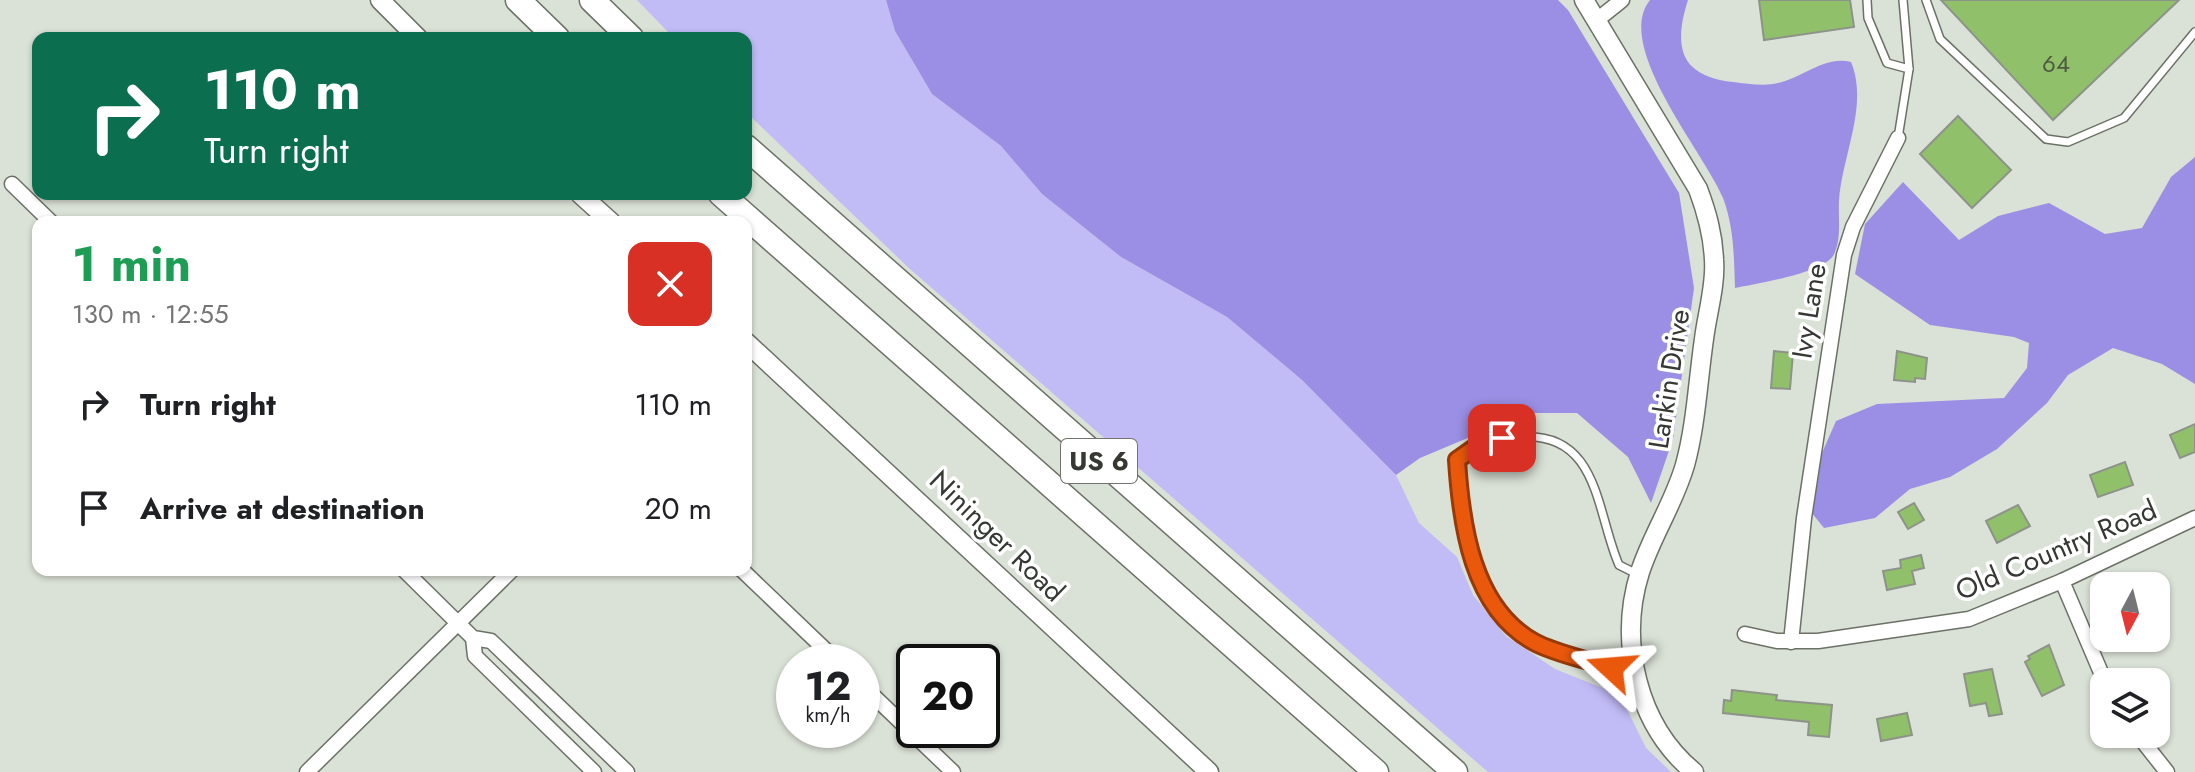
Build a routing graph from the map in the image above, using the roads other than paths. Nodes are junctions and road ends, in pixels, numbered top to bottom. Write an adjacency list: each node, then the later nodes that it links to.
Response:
1 (380, 0): 10 (street)
2 (518, 0): 11 (highway)
3 (592, 0): 12 (highway)
4 (1584, 0): 9 (street, Larkin Drive)
5 (1622, 0): 9 (street)
6 (1867, 0): 14 (lane)
7 (1903, 0): 14 (lane, Ivy Lane)
8 (1926, 0): 13 (lane)
9 (1597, 20): 26 (street, Larkin Drive)
10 (412, 32)
11 (551, 32)
12 (625, 32)
13 (2195, 32)
14 (1909, 69): 15 (lane, Ivy Lane)
15 (1898, 138): 34 (street, Ivy Lane)
16 (752, 152): 46 (highway, US 6)
17 (12, 184): 20 (street)
18 (587, 200): 21 (street)
19 (728, 200): 22 (highway, US 6)
20 (45, 216)
21 (604, 216)
22 (746, 216)
23 (752, 221): 45 (highway, US 6)
24 (752, 348): 44 (street, Nininger Road)
25 (2195, 518): 30 (street, Old Country Road)
26 (1639, 575): 37 (street, Larkin Drive); 37 (lane)
27 (410, 576): 31 (street)
28 (506, 576): 31 (street)
29 (748, 576): 35 (street)
30 (2062, 581): 34 (street, Old Country Road); 36 (street)
31 (458, 623): 33 (street); 40 (street)
32 (1745, 634): 34 (street, Old Country Road)
33 (473, 638): 41 (street); 42 (street)
34 (1791, 642)
35 (819, 644)
36 (2099, 668)
37 (1636, 676): 47 (street, Larkin Drive)
38 (880, 702): 43 (street)
39 (2148, 748): 48 (street)
40 (307, 772)
41 (594, 772)
42 (627, 772)
43 (953, 772)
44 (1209, 772)
45 (1376, 772)
46 (1455, 772)
47 (1694, 772)
48 (2167, 772)

